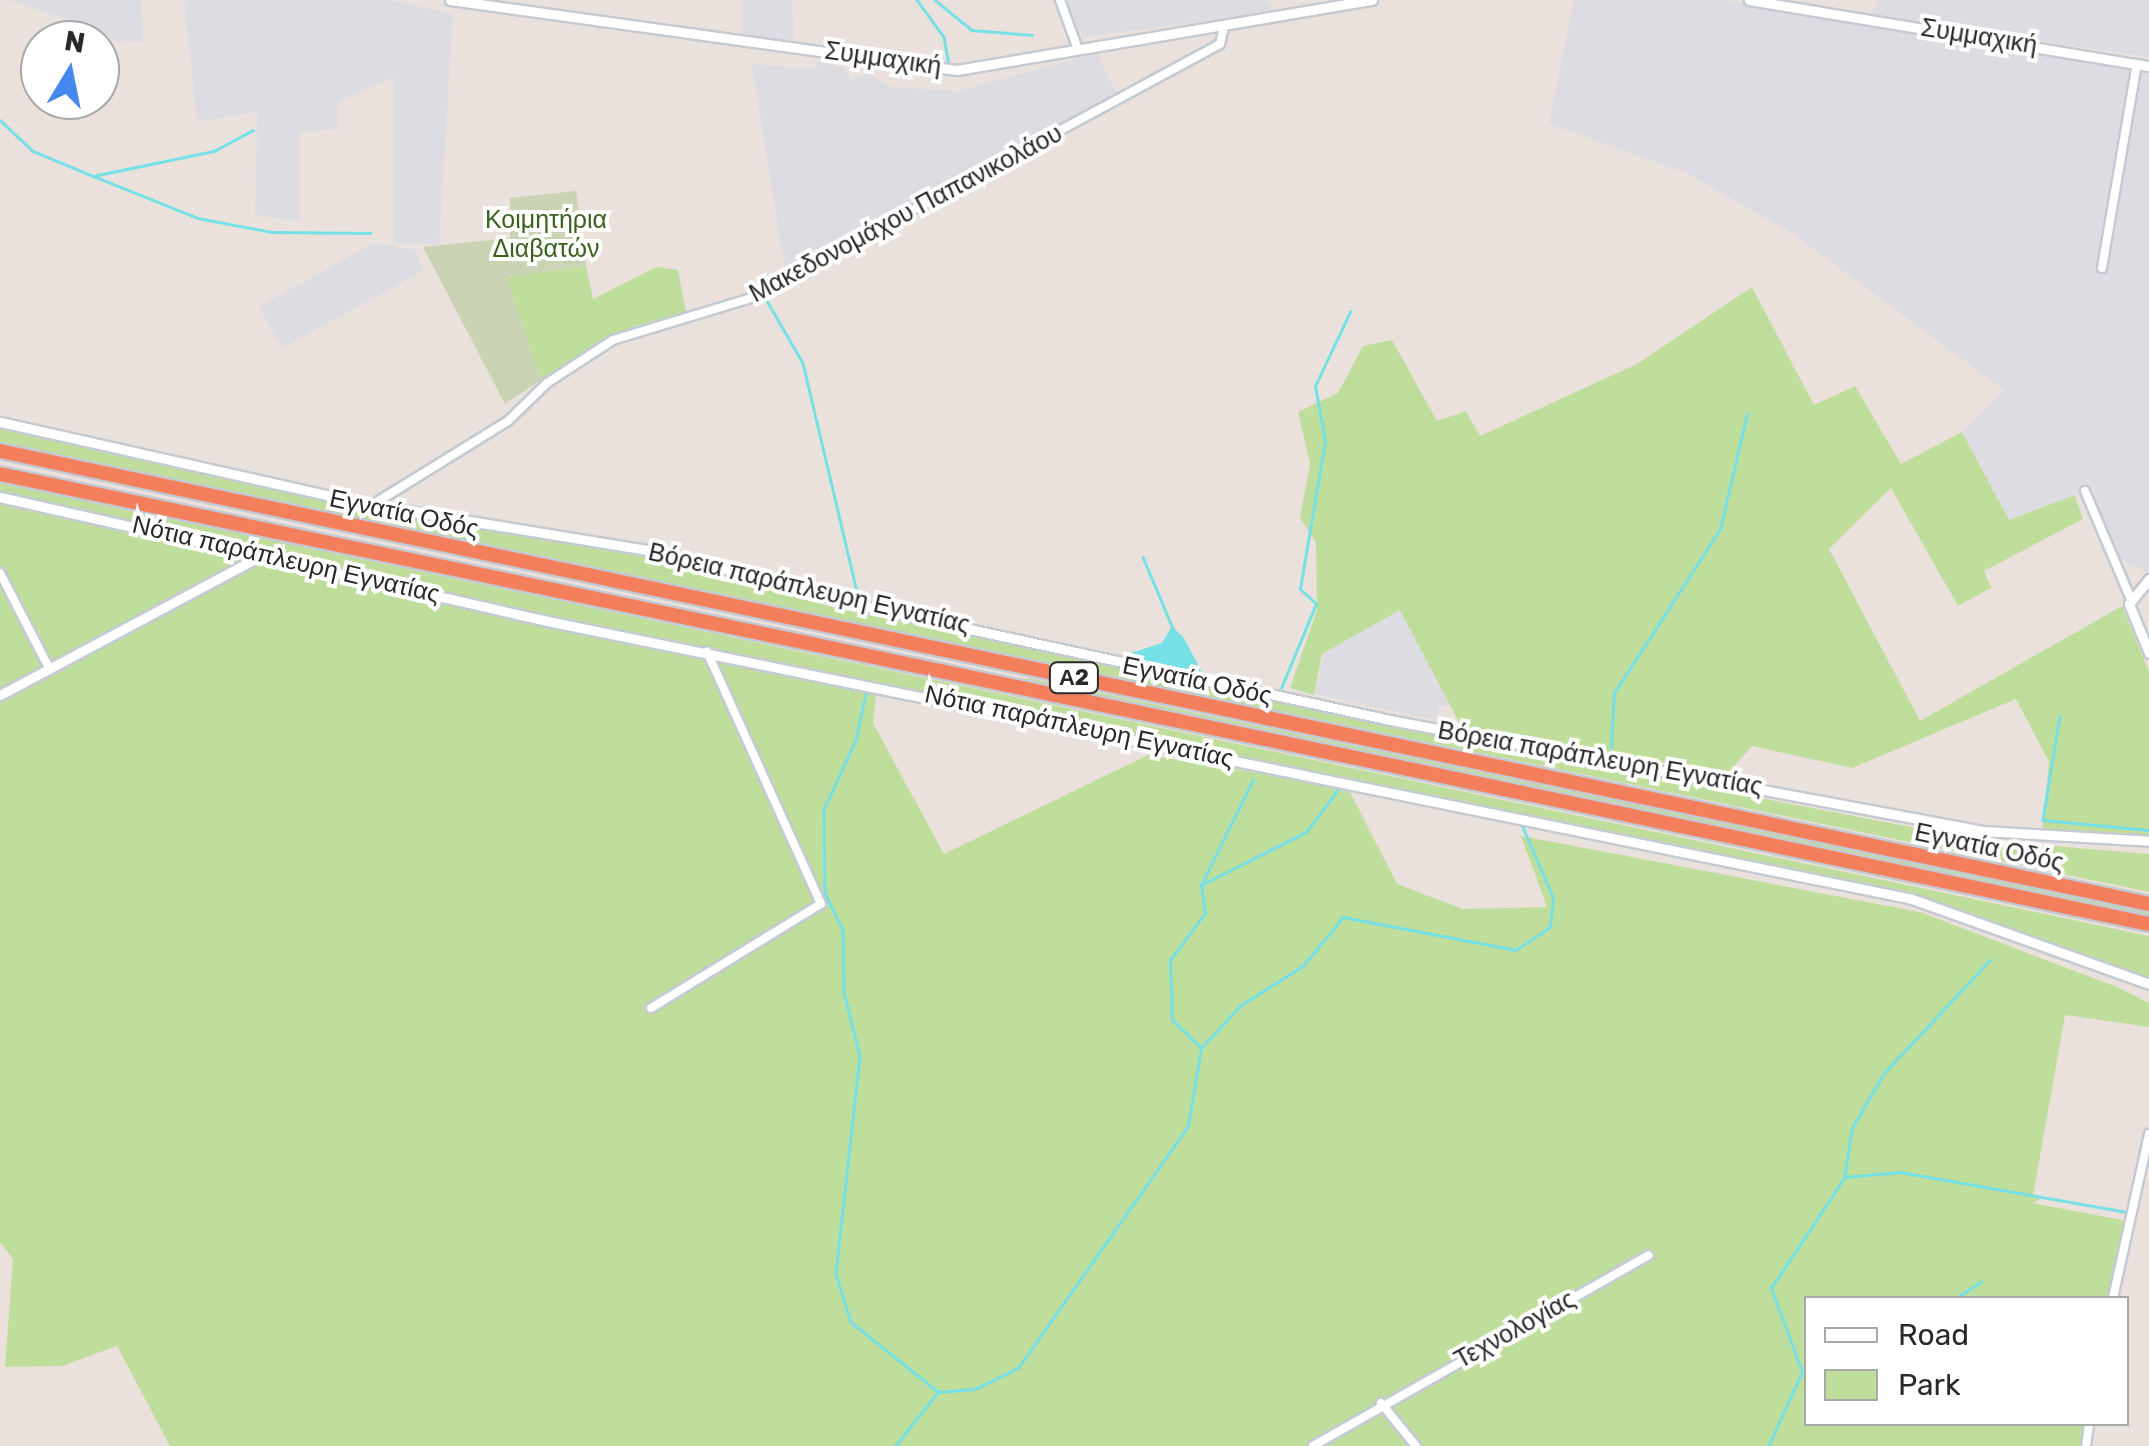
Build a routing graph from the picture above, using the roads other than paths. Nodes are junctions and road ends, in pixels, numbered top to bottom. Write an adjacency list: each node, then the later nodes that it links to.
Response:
1 (450, 0): 6 (street, Συμμαχική)
2 (1060, 0): 6 (street)
3 (1372, 0): 5 (street, Συμμαχική)
4 (1749, 0): 7 (street, Συμμαχική)
5 (1224, 26): 6 (street, Συμμαχική); 15 (street, Μακεδονομάχου Παπανικολάου)
6 (1076, 44)
7 (2137, 64): 8 (street, Συμμαχική); 9 (street)
8 (2149, 66)
9 (2102, 268)
10 (0, 422): 15 (street, Βόρεια παράπλευρη Εγνατίας)
11 (0, 451): 25 (highway, Εγνατία Οδός / Α2)
12 (0, 474): 26 (highway, Εγνατία Οδός / Α2)
13 (2085, 491): 19 (street)
14 (0, 497): 16 (street, Νότια παράπλευρη Εγνατίας)
15 (372, 505): 24 (street, Βόρεια παράπλευρη Εγνατίας)
16 (264, 554): 20 (street, Νότια παράπλευρη Εγνατίας); 22 (street)
17 (0, 573): 22 (street)
18 (2149, 579): 19 (street)
19 (2130, 598): 21 (street)
20 (707, 652): 27 (street, Νότια παράπλευρη Εγνατίας); 28 (street)
21 (2149, 653)
22 (50, 670): 23 (street)
23 (0, 695)
24 (2149, 841)
25 (2149, 904)
26 (2149, 924)
27 (2148, 984)
28 (650, 1008)
29 (2149, 1134): 31 (street)
30 (1649, 1256): 32 (street, Τεχνολογίας)
31 (2113, 1296)
32 (1380, 1403): 33 (street, Τεχνολογίας); 34 (street)
33 (1313, 1446)
34 (1416, 1446)

